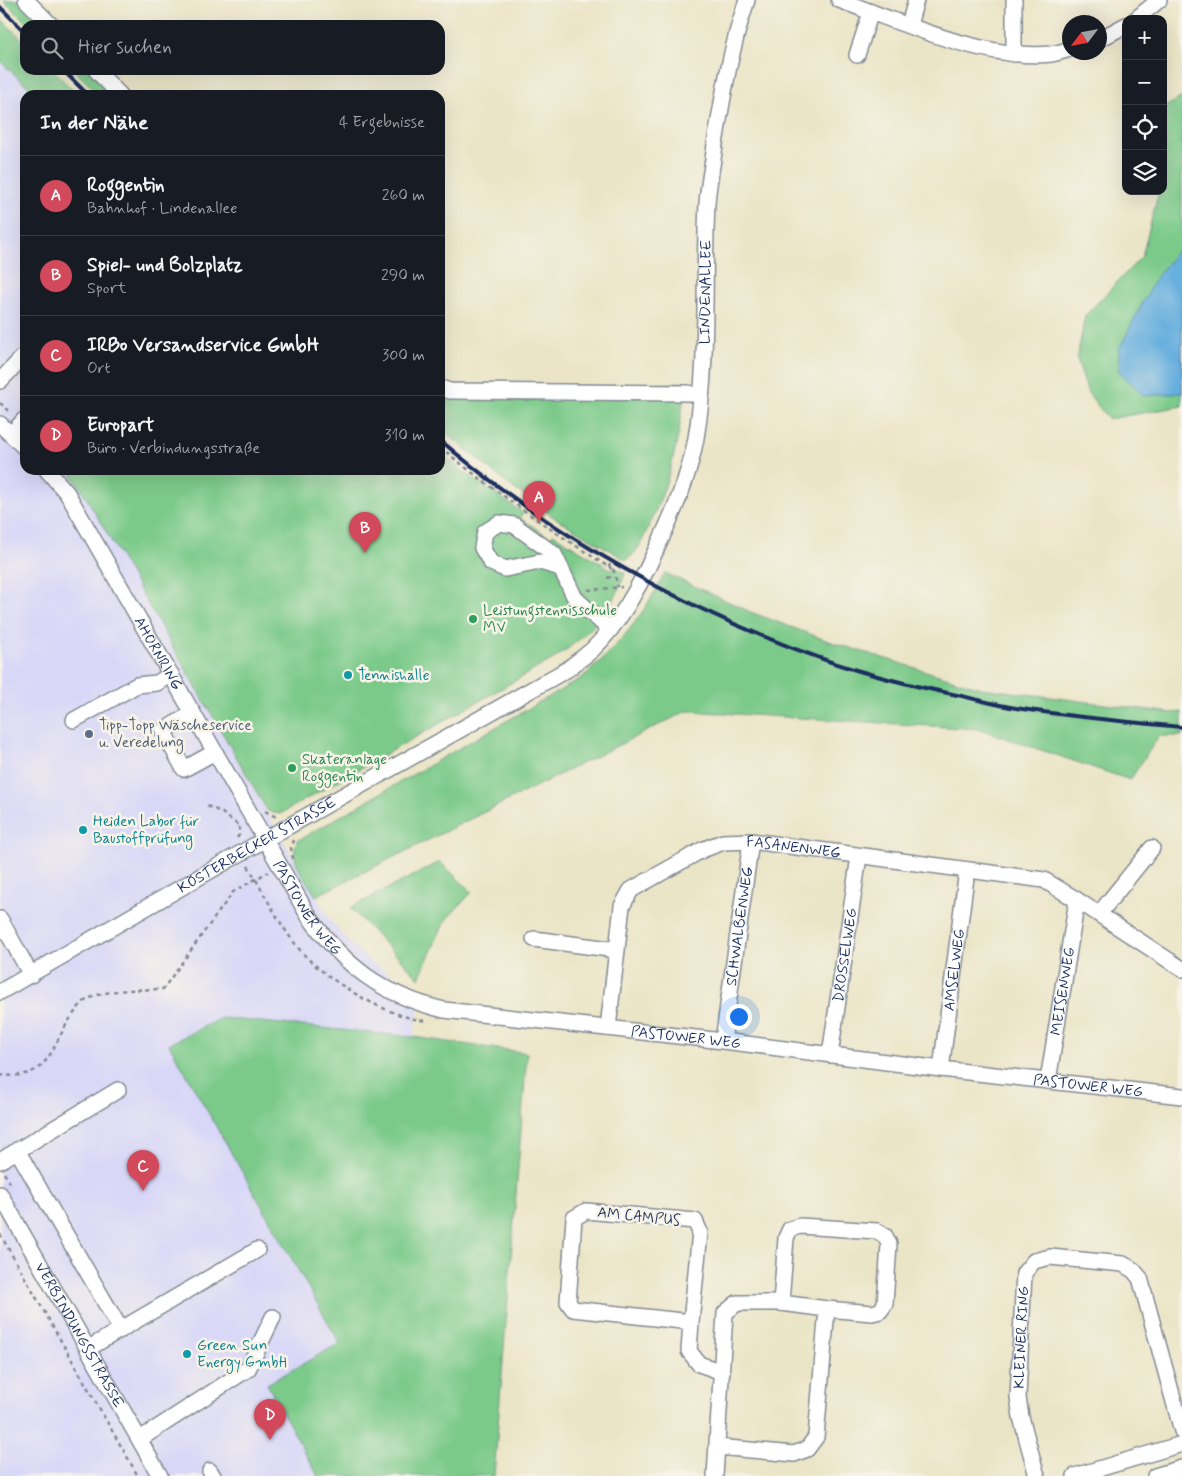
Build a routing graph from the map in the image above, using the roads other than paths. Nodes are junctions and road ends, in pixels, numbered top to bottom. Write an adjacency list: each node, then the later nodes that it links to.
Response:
1 (26, 0): 9 (street)
2 (747, 0): 21 (street, LINDENALLEE)
3 (839, 0): 7 (street)
4 (916, 0): 10 (street)
5 (1014, 0): 14 (street)
6 (1159, 0): 8 (street)
7 (871, 12): 10 (street); 15 (street)
8 (1141, 15)
9 (46, 20)
10 (909, 25): 14 (street)
11 (1122, 26): 12 (street)
12 (1107, 35)
13 (1062, 51): 14 (street)
14 (1014, 54)
15 (857, 55)
16 (101, 75): 17 (street)
17 (115, 90)
18 (20, 360): 19 (street)
19 (0, 381)
20 (445, 390): 21 (street)
21 (701, 396): 26 (street, LINDENALLEE)
22 (12, 430): 23 (street)
23 (20, 441)
24 (51, 475): 28 (street, AHORNRING)
25 (561, 568): 25 (street); 27 (street)
26 (643, 578): 27 (street, KÖSTERBECKER STRASSE)
27 (610, 630): 32 (street, KÖSTERBECKER STRASSE)
28 (171, 674): 29 (street, AHORNRING); 30 (street)
29 (193, 713): 31 (street, AHORNRING); 31 (street)
30 (74, 720)
31 (216, 752): 32 (street, AHORNRING)
32 (266, 840): 43 (street, KÖSTERBECKER STRASSE); 45 (street, PASTOWER WEG)
33 (751, 841): 35 (street, FASANENWEG); 41 (street, FASANENWEG); 46 (street, SCHWALBENWEG)
34 (1152, 848): 38 (street)
35 (859, 856): 36 (street, FASANENWEG); 47 (street, DROSSELWEG)
36 (967, 870): 37 (street, FASANENWEG); 48 (street, AMSELWEG)
37 (1077, 900): 38 (street, FASANENWEG); 49 (street, MEISENWEG)
38 (1098, 914): 42 (street, FASANENWEG)
39 (0, 919): 43 (street)
40 (534, 939): 41 (street)
41 (617, 950): 45 (street, FASANENWEG)
42 (1182, 969)
43 (31, 975): 44 (street, KÖSTERBECKER STRASSE)
44 (0, 992)
45 (608, 1028): 46 (street, PASTOWER WEG)
46 (723, 1041): 47 (street, PASTOWER WEG)
47 (830, 1054): 48 (street, PASTOWER WEG)
48 (941, 1069): 49 (street, PASTOWER WEG)
49 (1048, 1081): 51 (street, PASTOWER WEG)
50 (118, 1090): 52 (street)
51 (1182, 1096)
52 (17, 1150): 53 (street); 60 (street)
53 (0, 1161)
54 (0, 1194): 61 (street, VERBINDUNGSSTRASSE)
55 (257, 1250): 60 (street)
56 (781, 1303): 57 (street); 57 (street); 62 (street)
57 (827, 1309): 66 (street)
58 (273, 1317): 64 (street)
59 (691, 1322): 59 (street, AM CAMPUS); 62 (street, AM CAMPUS)
60 (121, 1330): 61 (street)
61 (89, 1348): 64 (street, VERBINDUNGSSTRASSE)
62 (722, 1372): 66 (street)
63 (1182, 1431): 71 (street, KLEINER RING)
64 (140, 1439): 69 (street, VERBINDUNGSSTRASSE)
65 (1182, 1444): 68 (street)
66 (717, 1447): 70 (street)
67 (1182, 1468): 73 (street)
68 (1110, 1471): 72 (street)
69 (160, 1476)
70 (714, 1476)
71 (1037, 1476)
72 (1075, 1476)
73 (1155, 1476)

